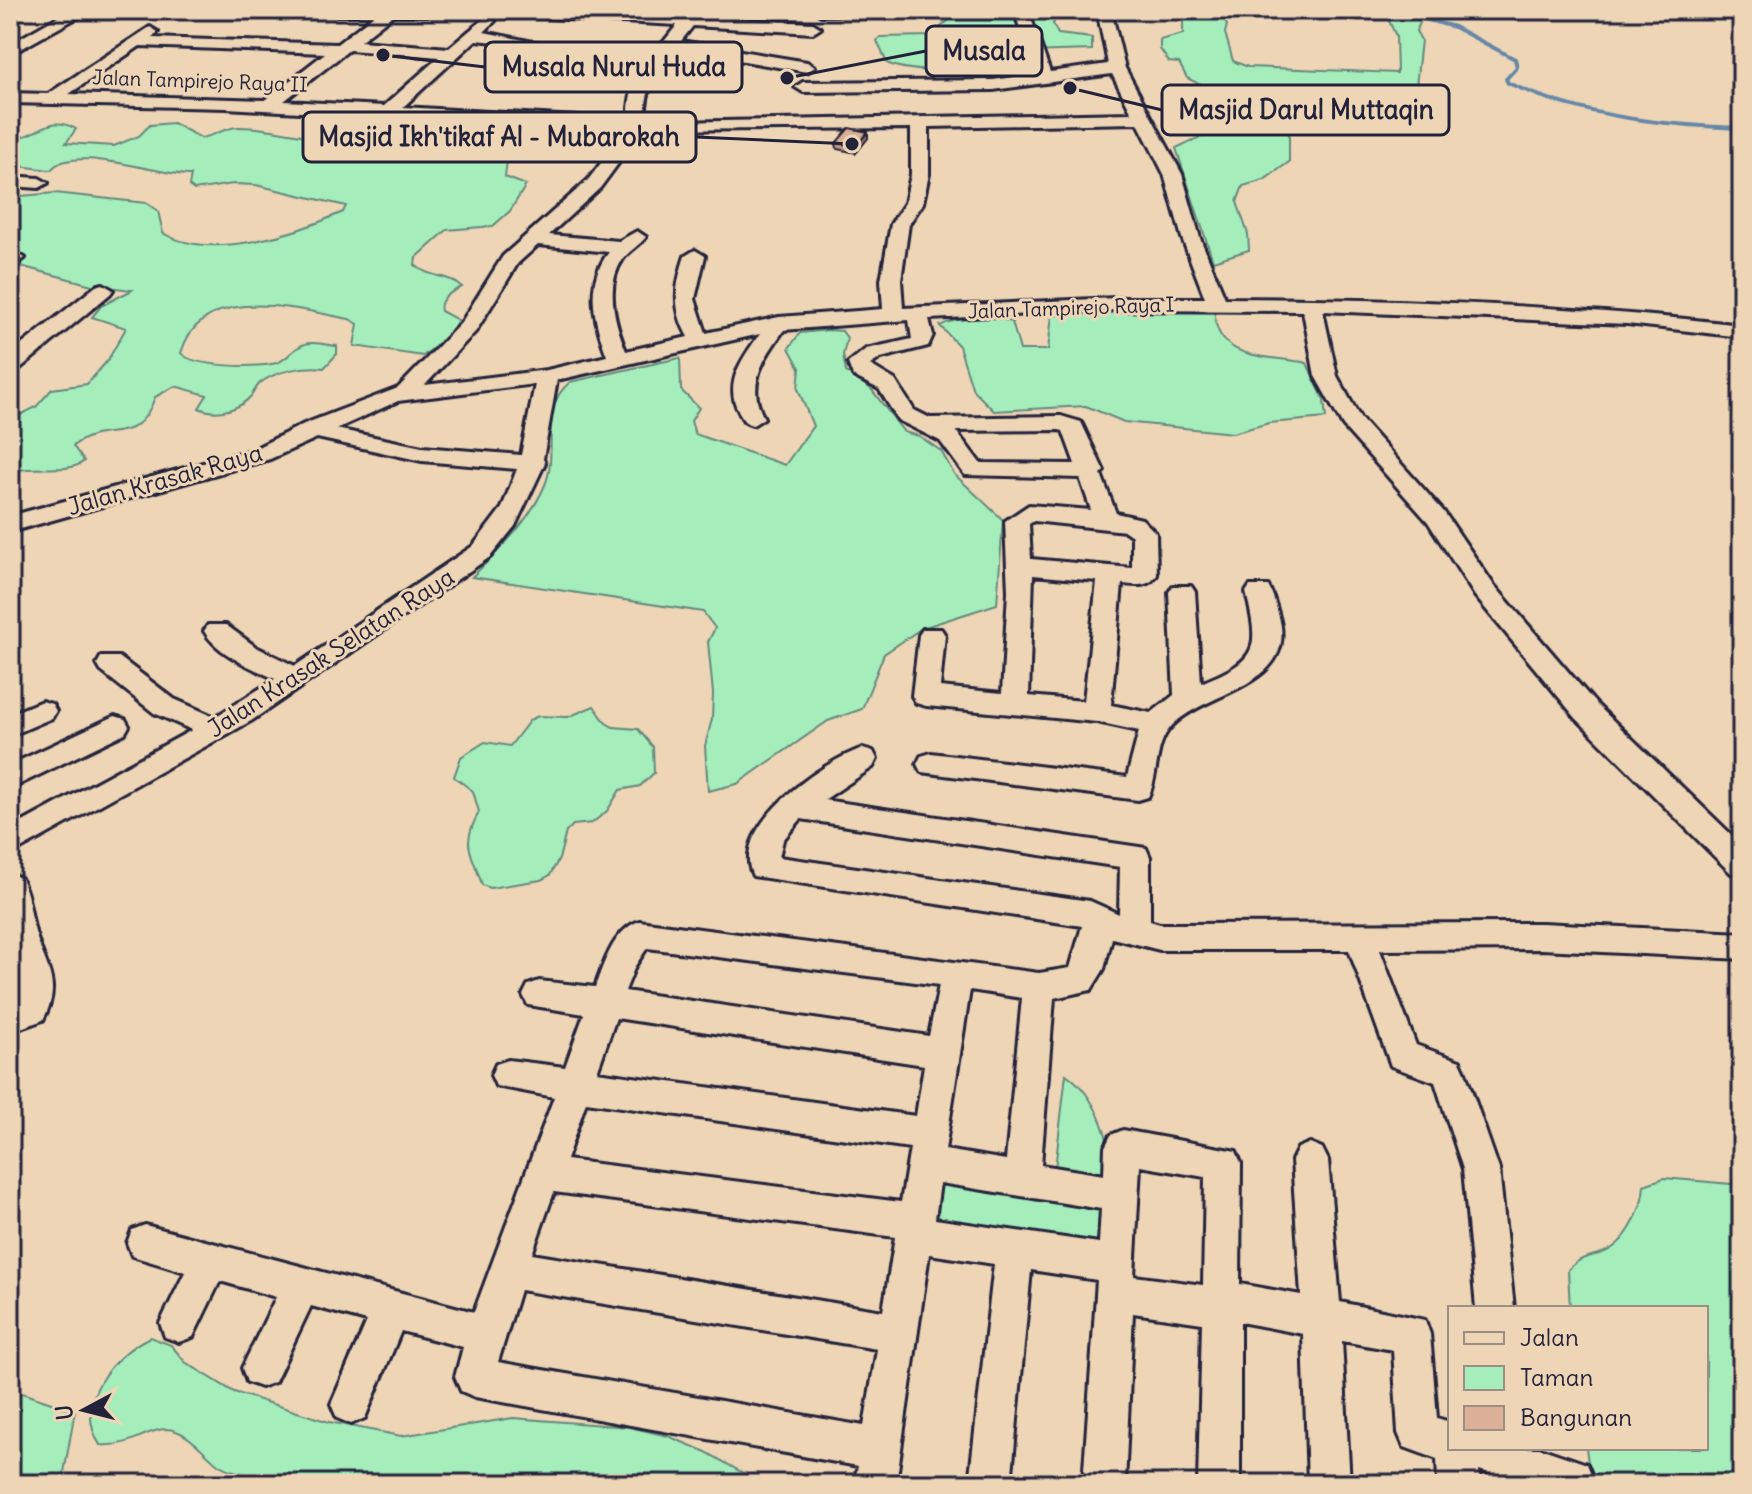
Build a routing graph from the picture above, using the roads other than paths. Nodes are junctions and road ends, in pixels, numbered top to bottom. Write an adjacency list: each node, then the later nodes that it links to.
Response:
1 (54, 10): 8 (street)
2 (889, 10): 7 (street)
3 (1021, 10): 21 (street)
4 (1104, 10): 19 (street)
5 (393, 11): 6 (street); 9 (street); 14 (street)
6 (495, 11): 10 (street); 11 (street)
7 (821, 11): 15 (street)
8 (76, 12): 9 (street); 16 (street)
9 (171, 12): 12 (street)
10 (689, 19): 13 (street); 15 (street)
11 (474, 35): 17 (street); 18 (street)
12 (137, 41): 14 (street); 24 (street)
13 (669, 44): 15 (street); 18 (street)
14 (344, 47): 17 (street); 26 (street)
15 (810, 47): 22 (street)
16 (10, 50)
17 (455, 53): 27 (street)
18 (656, 59): 30 (street)
19 (1117, 68): 20 (street); 28 (street)
20 (1078, 74): 21 (street); 25 (street)
21 (1044, 78): 22 (street)
22 (803, 87): 31 (street)
23 (10, 98): 24 (street, Jalan Tampirejo Raya II)
24 (51, 99): 26 (street, Jalan Tampirejo Raya II)
25 (1088, 103): 28 (street, Jalan Tampirejo Raya II); 29 (street, Jalan Tampirejo Raya II)
26 (269, 105): 27 (street, Jalan Tampirejo Raya II)
27 (389, 111): 30 (street, Jalan Tampirejo Raya II)
28 (1141, 118): 37 (street)
29 (920, 124): 31 (street, Jalan Tampirejo Raya II); 40 (street)
30 (638, 125): 31 (street, Jalan Tampirejo Raya II); 34 (street)
31 (801, 125)
32 (10, 181): 33 (street)
33 (39, 183)
34 (534, 239): 45 (street); 47 (street)
35 (695, 256): 43 (street)
36 (103, 290): 44 (street)
37 (1217, 304): 38 (street, Jalan Tampirejo Raya I); 39 (street, Jalan Tampirejo Raya I)
38 (1312, 305): 42 (street, Jalan Tampirejo Raya I); 76 (street)
39 (917, 314): 40 (street, Jalan Tampirejo Raya I); 49 (street)
40 (893, 315): 41 (street, Jalan Tampirejo Raya I)
41 (779, 323): 43 (street, Jalan Tampirejo Raya I); 48 (street)
42 (1742, 331)
43 (700, 341): 45 (street, Jalan Tampirejo Raya I)
44 (15, 355)
45 (620, 362): 46 (street, Jalan Tampirejo Raya I)
46 (547, 376): 47 (street, Jalan Tampirejo Raya I); 51 (street, Jalan Krasak Selatan Raya)
47 (406, 392): 50 (street, Jalan Krasak Raya)
48 (753, 418)
49 (931, 425): 52 (street); 52 (street)
50 (312, 429): 51 (street); 54 (street, Jalan Krasak Raya)
51 (534, 463): 62 (street, Jalan Krasak Selatan Raya)
52 (1092, 471): 53 (street)
53 (1106, 519): 55 (street); 56 (street)
54 (10, 524)
55 (1022, 566): 56 (street); 64 (street)
56 (1110, 575): 66 (street)
57 (1182, 592): 63 (street)
58 (1259, 592): 63 (street)
59 (217, 631): 62 (street)
60 (932, 635): 64 (street)
61 (110, 664): 70 (street)
62 (298, 679): 70 (street, Jalan Krasak Selatan Raya)
63 (1188, 698): 67 (street)
64 (1015, 704): 66 (street)
65 (42, 711): 68 (street)
66 (1097, 712): 67 (street)
67 (1156, 724): 72 (street)
68 (10, 726)
69 (115, 726): 73 (street)
70 (216, 729): 75 (street, Jalan Krasak Selatan Raya)
71 (863, 759): 74 (street)
72 (931, 764)
73 (10, 778)
74 (790, 806): 78 (street); 79 (street)
75 (10, 843)
76 (1742, 864)
77 (10, 887): 80 (street)
78 (1100, 922): 79 (street); 84 (street)
79 (1134, 931): 81 (street)
80 (14, 934): 87 (street)
81 (1360, 937): 82 (street); 104 (street)
82 (1742, 946)
83 (957, 974): 84 (street); 86 (street); 88 (street)
84 (1039, 987): 94 (street)
85 (539, 995): 86 (street)
86 (605, 1002): 88 (street); 90 (street)
87 (21, 1014)
88 (943, 1053): 91 (street)
89 (508, 1075): 90 (street)
90 (576, 1084): 91 (street); 93 (street)
91 (927, 1149): 94 (street); 96 (street)
92 (1310, 1160): 106 (street)
93 (543, 1174): 96 (street); 100 (street)
94 (1022, 1180): 95 (street)
95 (1120, 1195): 101 (street); 103 (street)
96 (914, 1228): 98 (street); 108 (street)
97 (145, 1243): 99 (street)
98 (1014, 1249): 101 (street); 116 (street)
99 (210, 1261): 102 (street); 107 (street)
100 (508, 1269): 108 (street); 109 (street)
101 (1115, 1278): 103 (street); 117 (street)
102 (302, 1285): 105 (street); 110 (street)
103 (1224, 1303): 106 (street); 118 (street)
104 (1495, 1306)
105 (391, 1309): 109 (street); 111 (street)
106 (1322, 1318): 112 (street); 119 (street)
107 (179, 1323)
108 (898, 1333): 115 (street)
109 (485, 1334): 115 (street)
110 (261, 1368)
111 (351, 1404)
112 (1448, 1441)
113 (1457, 1450): 120 (street)
114 (1478, 1450): 121 (street)
115 (877, 1466)
116 (990, 1484)
117 (1104, 1484)
118 (1219, 1484)
119 (1329, 1484)
120 (1459, 1484)
121 (1574, 1484)

